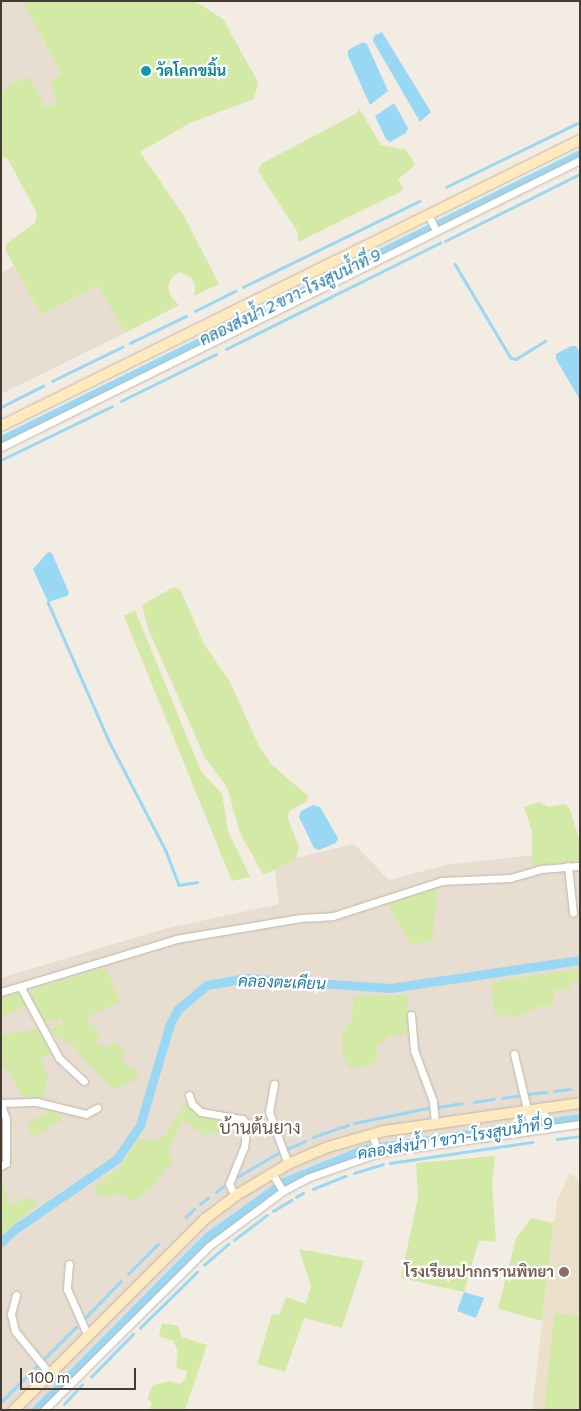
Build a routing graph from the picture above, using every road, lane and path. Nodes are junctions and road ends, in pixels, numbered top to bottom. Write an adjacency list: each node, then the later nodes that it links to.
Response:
1 (580, 140): 3 (main road)
2 (580, 160): 4 (street)
3 (430, 217): 4 (street); 5 (main road)
4 (435, 229): 6 (street)
5 (1, 426)
6 (1, 447)
7 (568, 866): 8 (street); 9 (street); 10 (street)
8 (580, 866)
9 (573, 914)
10 (20, 986): 11 (street); 14 (street)
11 (1, 992)
12 (411, 1015): 22 (street)
13 (514, 1054): 21 (street)
14 (84, 1081)
15 (274, 1084): 28 (street)
16 (189, 1095): 32 (street)
17 (580, 1103): 20 (main road)
18 (1, 1104): 19 (street); 29 (street)
19 (96, 1108)
20 (543, 1112): 21 (main road); 24 (street)
21 (527, 1114): 22 (main road); 25 (street)
22 (435, 1123): 26 (main road)
23 (580, 1124): 24 (street)
24 (547, 1127): 25 (street)
25 (531, 1129): 27 (street)
26 (373, 1137): 27 (street); 28 (main road)
27 (378, 1152): 31 (street)
28 (288, 1164): 30 (main road)
29 (1, 1166)
30 (274, 1176): 31 (street); 32 (main road)
31 (282, 1189): 38 (street)
32 (235, 1196): 35 (main road)
33 (69, 1264): 35 (street)
34 (16, 1295): 36 (street)
35 (88, 1336): 36 (main road)
36 (50, 1374): 37 (main road)
37 (14, 1410)
38 (44, 1410)

